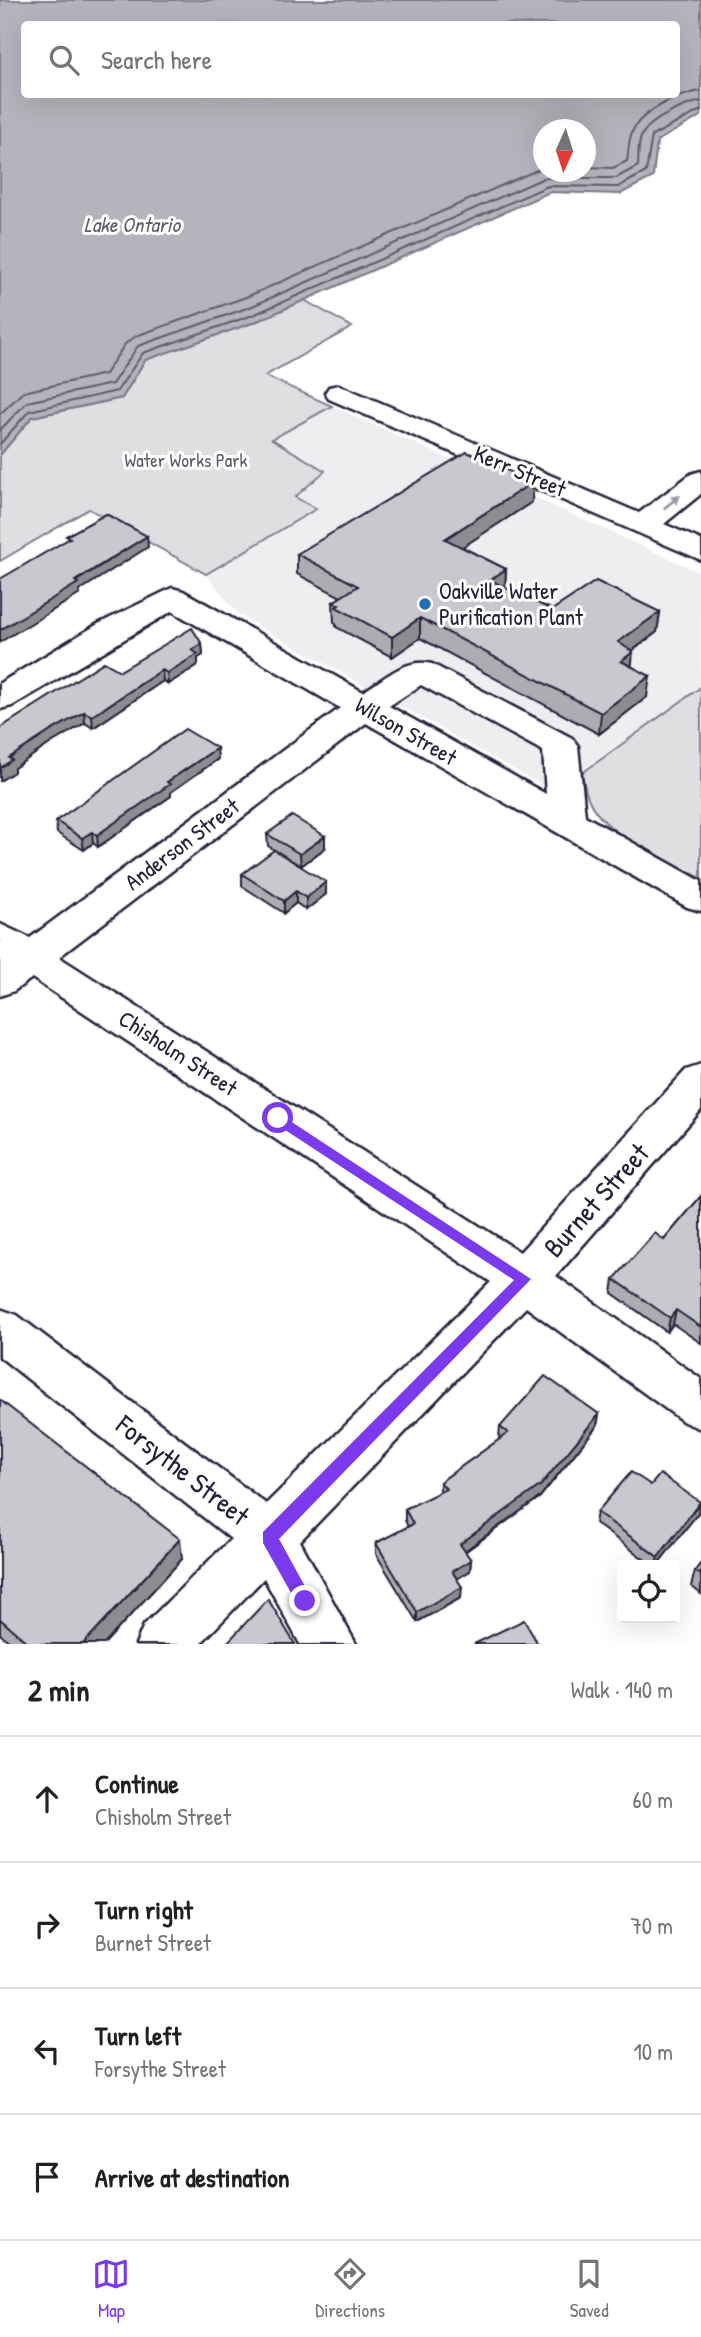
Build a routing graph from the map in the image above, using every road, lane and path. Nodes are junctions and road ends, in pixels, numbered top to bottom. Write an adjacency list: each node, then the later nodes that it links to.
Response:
1 (339, 393): 3 (street, Kerr Street)
2 (701, 480): 3 (street, one-way to 2)
3 (643, 525): 4 (street, Kerr Street)
4 (701, 551)
5 (0, 698): 6 (street, Wilson Street)
6 (364, 706): 7 (street, Wilson Street); 7 (street, Anderson Street); 9 (street, Anderson Street)
7 (567, 822): 8 (street, Wilson Street)
8 (701, 898)
9 (10, 959): 11 (street, Chisholm Street)
10 (701, 1081): 11 (street, Burnet Street)
11 (524, 1279): 13 (street, Chisholm Street); 14 (street, Burnet Street)
12 (0, 1329): 14 (street, Forsythe Street)
13 (701, 1408)
14 (269, 1537): 15 (street, Burnet Street); 16 (street, Forsythe Street)
15 (163, 1644)
16 (329, 1644)

